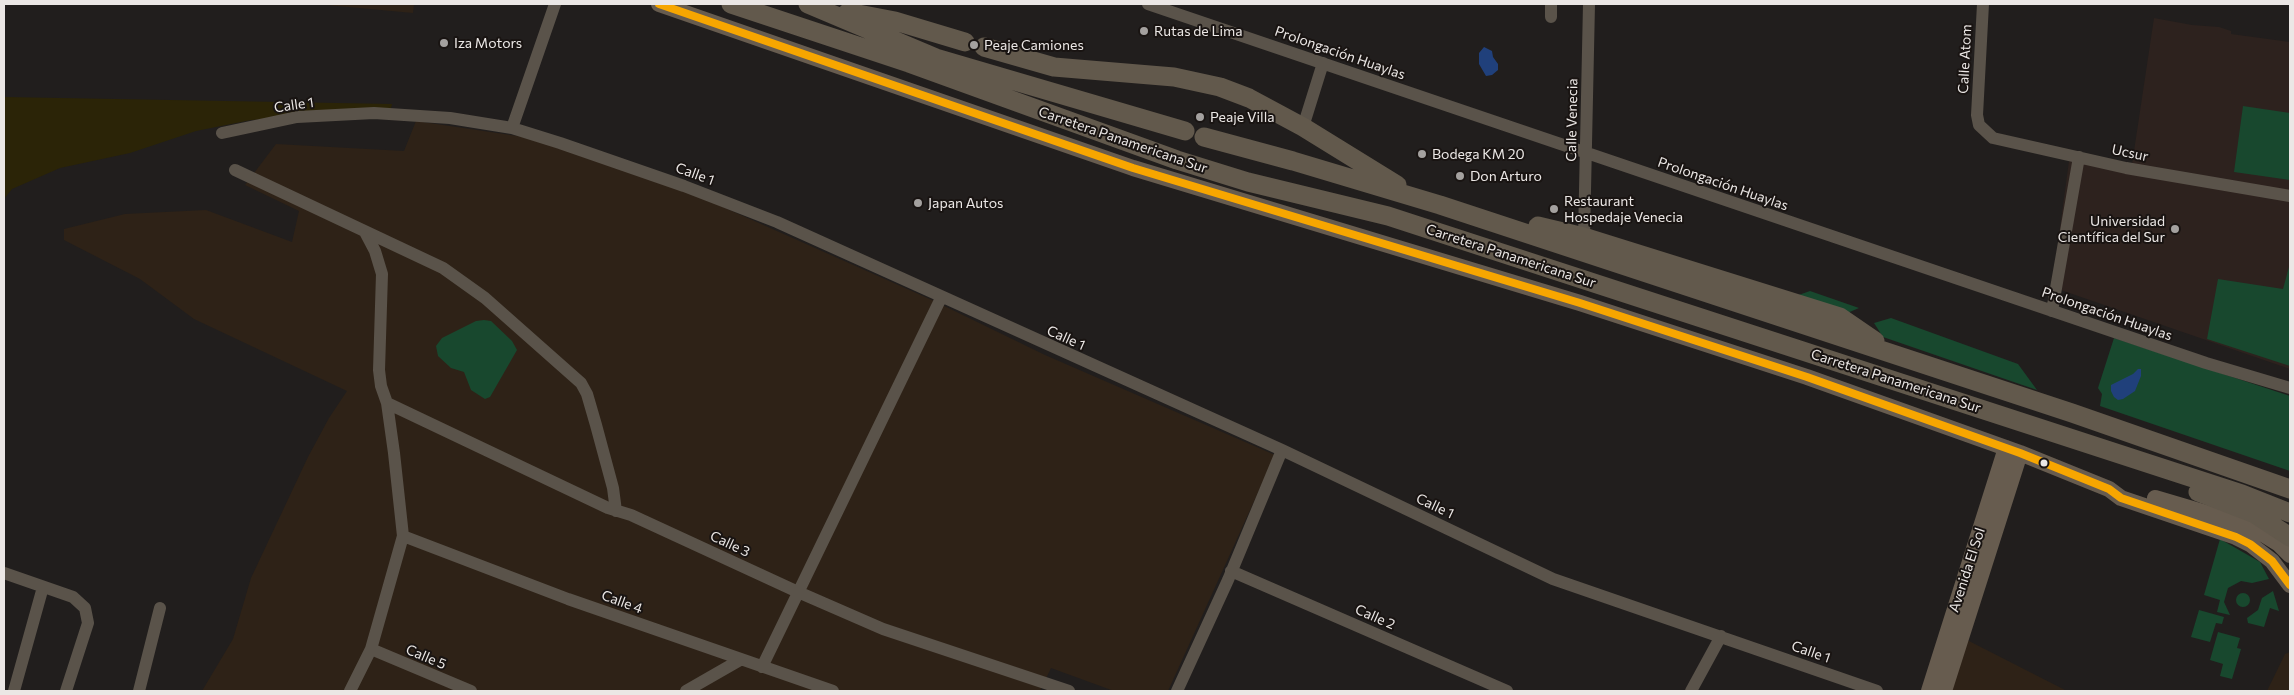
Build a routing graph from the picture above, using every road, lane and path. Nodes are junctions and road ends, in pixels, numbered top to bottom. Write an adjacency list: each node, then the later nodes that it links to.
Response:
1 (555, 4): 15 (street)
2 (659, 4): 34 (main road)
3 (731, 4): 32 (highway, Carretera Panamericana Sur)
4 (1148, 4): 12 (street, Prolongación Huaylas)
5 (1551, 4): 9 (street)
6 (1589, 4): 19 (street, Calle Venecia)
7 (1983, 4): 13 (street, Calle Atom)
8 (815, 6): 10 (highway, Carretera Panamericana Sur); 16 (highway, Carretera Panamericana Sur)
9 (1551, 17)
10 (965, 42)
11 (984, 48): 14 (highway, Carretera Panamericana Sur)
12 (1322, 63): 14 (street); 19 (street, Prolongación Huaylas)
13 (1977, 115): 20 (street, Ucsur)
14 (1303, 127): 23 (highway, Carretera Panamericana Sur)
15 (512, 128): 17 (street, Calle 1); 27 (street, Calle 1)
16 (1185, 132)
17 (222, 133)
18 (1204, 137): 23 (highway, Carretera Panamericana Sur)
19 (1586, 153): 26 (street, Calle Venecia); 28 (street, Prolongación Huaylas)
20 (2079, 157): 22 (street, Ucsur); 28 (street)
21 (235, 170): 25 (street)
22 (2290, 196)
23 (1420, 199): 24 (highway, Carretera Panamericana Sur)
24 (1440, 205): 26 (highway); 29 (highway, Carretera Panamericana Sur)
25 (365, 232): 31 (street); 39 (street)
26 (1584, 237): 29 (highway)
27 (941, 298): 33 (street, Calle 1); 48 (street)
28 (2052, 311): 30 (street, Prolongación Huaylas)
29 (1892, 353): 35 (highway, Carretera Panamericana Sur)
30 (2290, 388)
31 (387, 403): 39 (street, Calle 3); 41 (street)
32 (2104, 448): 40 (highway, Carretera Panamericana Sur); 42 (highway)
33 (1282, 450): 44 (street); 50 (street, Calle 1)
34 (2013, 450): 37 (main road); 67 (main road, Avenida El Sol); 68 (main road, Avenida El Sol)
35 (2245, 471): 36 (highway); 38 (highway, Carretera Panamericana Sur)
36 (2290, 477)
37 (2109, 489): 43 (main road); 46 (main road)
38 (2290, 489)
39 (616, 511): 48 (street, Calle 3)
40 (2290, 513)
41 (403, 536): 51 (street); 52 (street, Calle 4)
42 (2290, 537)
43 (2290, 555)
44 (1231, 571): 63 (street); 64 (street, Calle 2)
45 (4, 573): 47 (street)
46 (2290, 585)
47 (43, 587): 55 (street); 56 (street)
48 (798, 592): 53 (street); 54 (street, Calle 3)
49 (160, 608): 57 (street)
50 (1721, 636): 65 (street); 66 (street, Calle 1)
51 (370, 650): 58 (street); 59 (street, Calle 5)
52 (740, 660): 53 (street, Calle 4); 60 (street)
53 (762, 667): 61 (street, Calle 4)
54 (1053, 689): 62 (street, Calle 3)
55 (14, 691)
56 (66, 691)
57 (139, 691)
58 (350, 691)
59 (471, 691)
60 (686, 691)
61 (833, 691)
62 (1070, 691)
63 (1177, 691)
64 (1506, 691)
65 (1691, 691)
66 (1877, 691)
67 (1929, 691)
68 (1944, 691)

